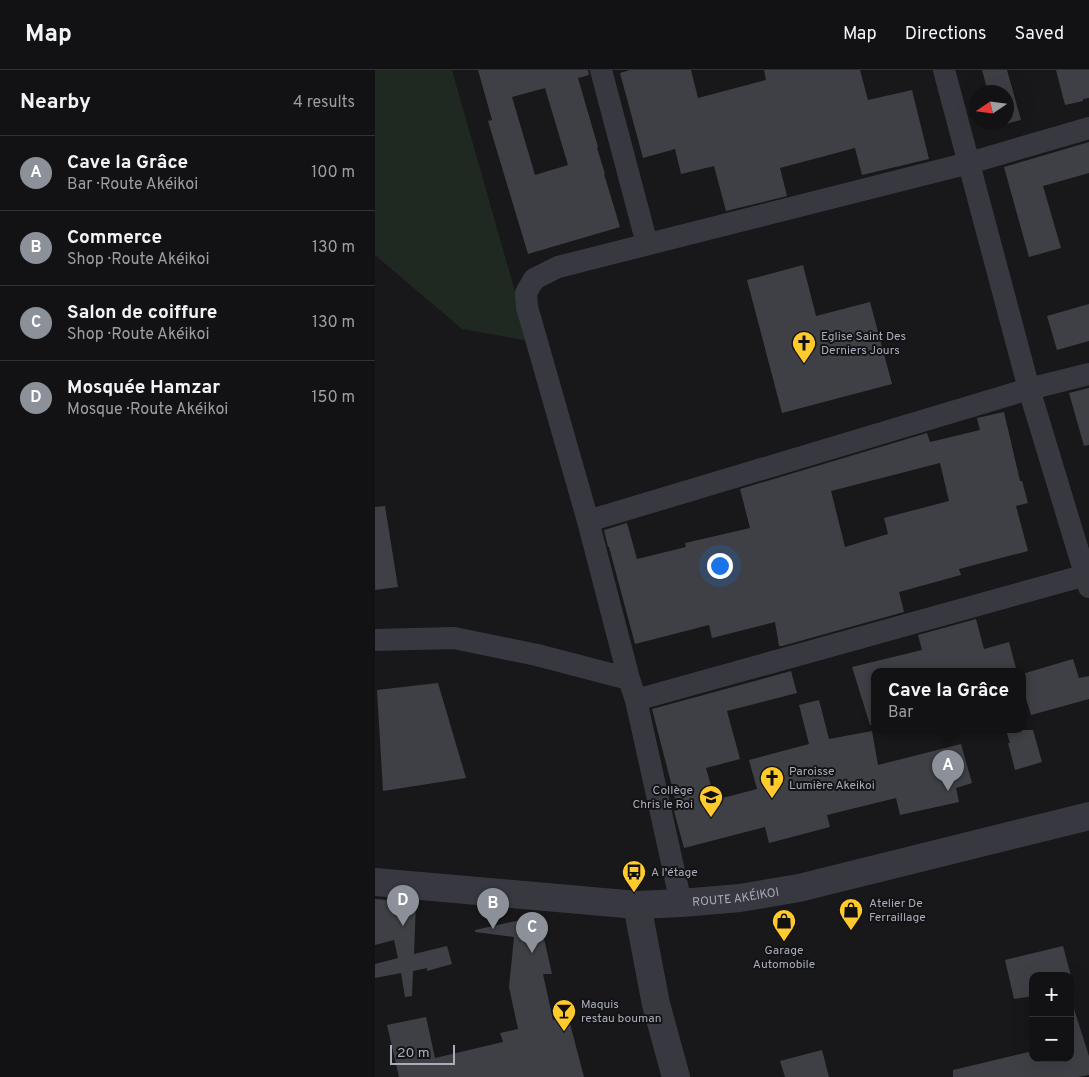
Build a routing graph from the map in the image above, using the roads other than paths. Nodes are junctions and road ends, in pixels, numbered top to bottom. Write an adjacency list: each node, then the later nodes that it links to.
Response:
1 (601, 70): 5 (street)
2 (944, 70): 4 (street)
3 (1089, 128): 4 (street)
4 (969, 162): 5 (street); 7 (street)
5 (647, 244): 8 (street)
6 (1089, 374): 7 (street)
7 (1029, 389): 8 (street); 9 (street)
8 (588, 521): 11 (street)
9 (1087, 581): 12 (street)
10 (375, 640): 11 (street)
11 (629, 679): 12 (street)
12 (636, 700): 15 (street)
13 (1089, 816): 15 (street, ROUTE AKÉIKOI)
14 (375, 882): 16 (street, ROUTE AKÉIKOI)
15 (681, 903): 16 (street, ROUTE AKÉIKOI)
16 (637, 905): 17 (street)
17 (676, 1077)

